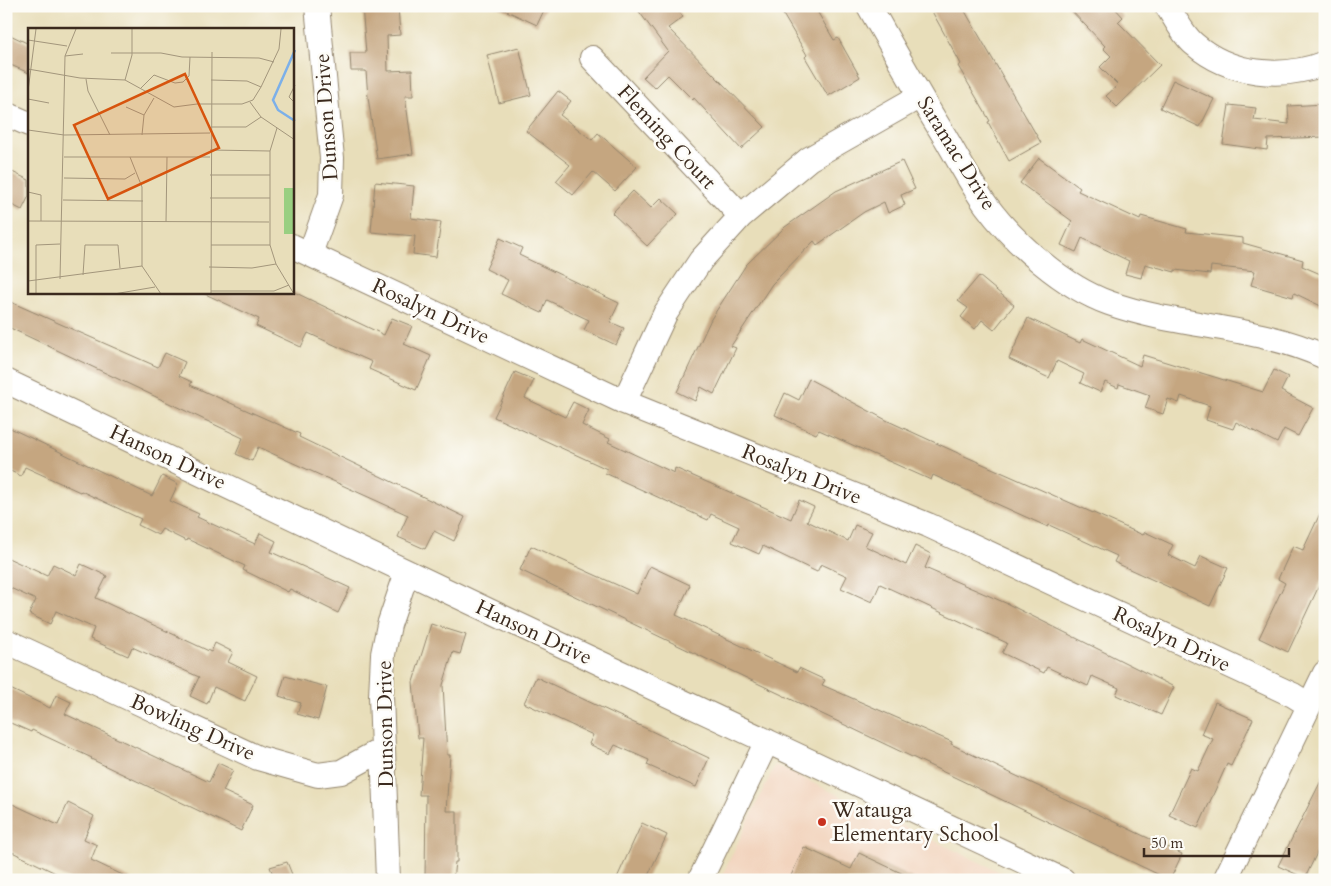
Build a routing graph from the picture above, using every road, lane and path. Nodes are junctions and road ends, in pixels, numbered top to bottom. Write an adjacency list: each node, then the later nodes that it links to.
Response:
1 (317, 6): 10 (street, Dunson Drive)
2 (869, 6): 6 (street, Saramac Drive)
3 (1167, 6): 5 (street)
4 (592, 58): 9 (street, Fleming Court)
5 (1325, 63)
6 (920, 96): 9 (street); 11 (street, Saramac Drive)
7 (6, 114): 8 (street)
8 (28, 124)
9 (741, 216): 13 (street)
10 (301, 250): 13 (street, Rosalyn Drive)
11 (1325, 357)
12 (6, 380): 14 (street, Hanson Drive)
13 (624, 402): 17 (street, Rosalyn Drive)
14 (407, 572): 18 (street, Hanson Drive); 19 (street, Dunson Drive)
15 (6, 641): 19 (street, Bowling Drive)
16 (1325, 673): 17 (street)
17 (1310, 705): 20 (street)
18 (767, 741): 22 (street); 23 (street, Hanson Drive)
19 (383, 749): 21 (street, Dunson Drive)
20 (1232, 877)
21 (388, 880)
22 (700, 880)
23 (1063, 880)

